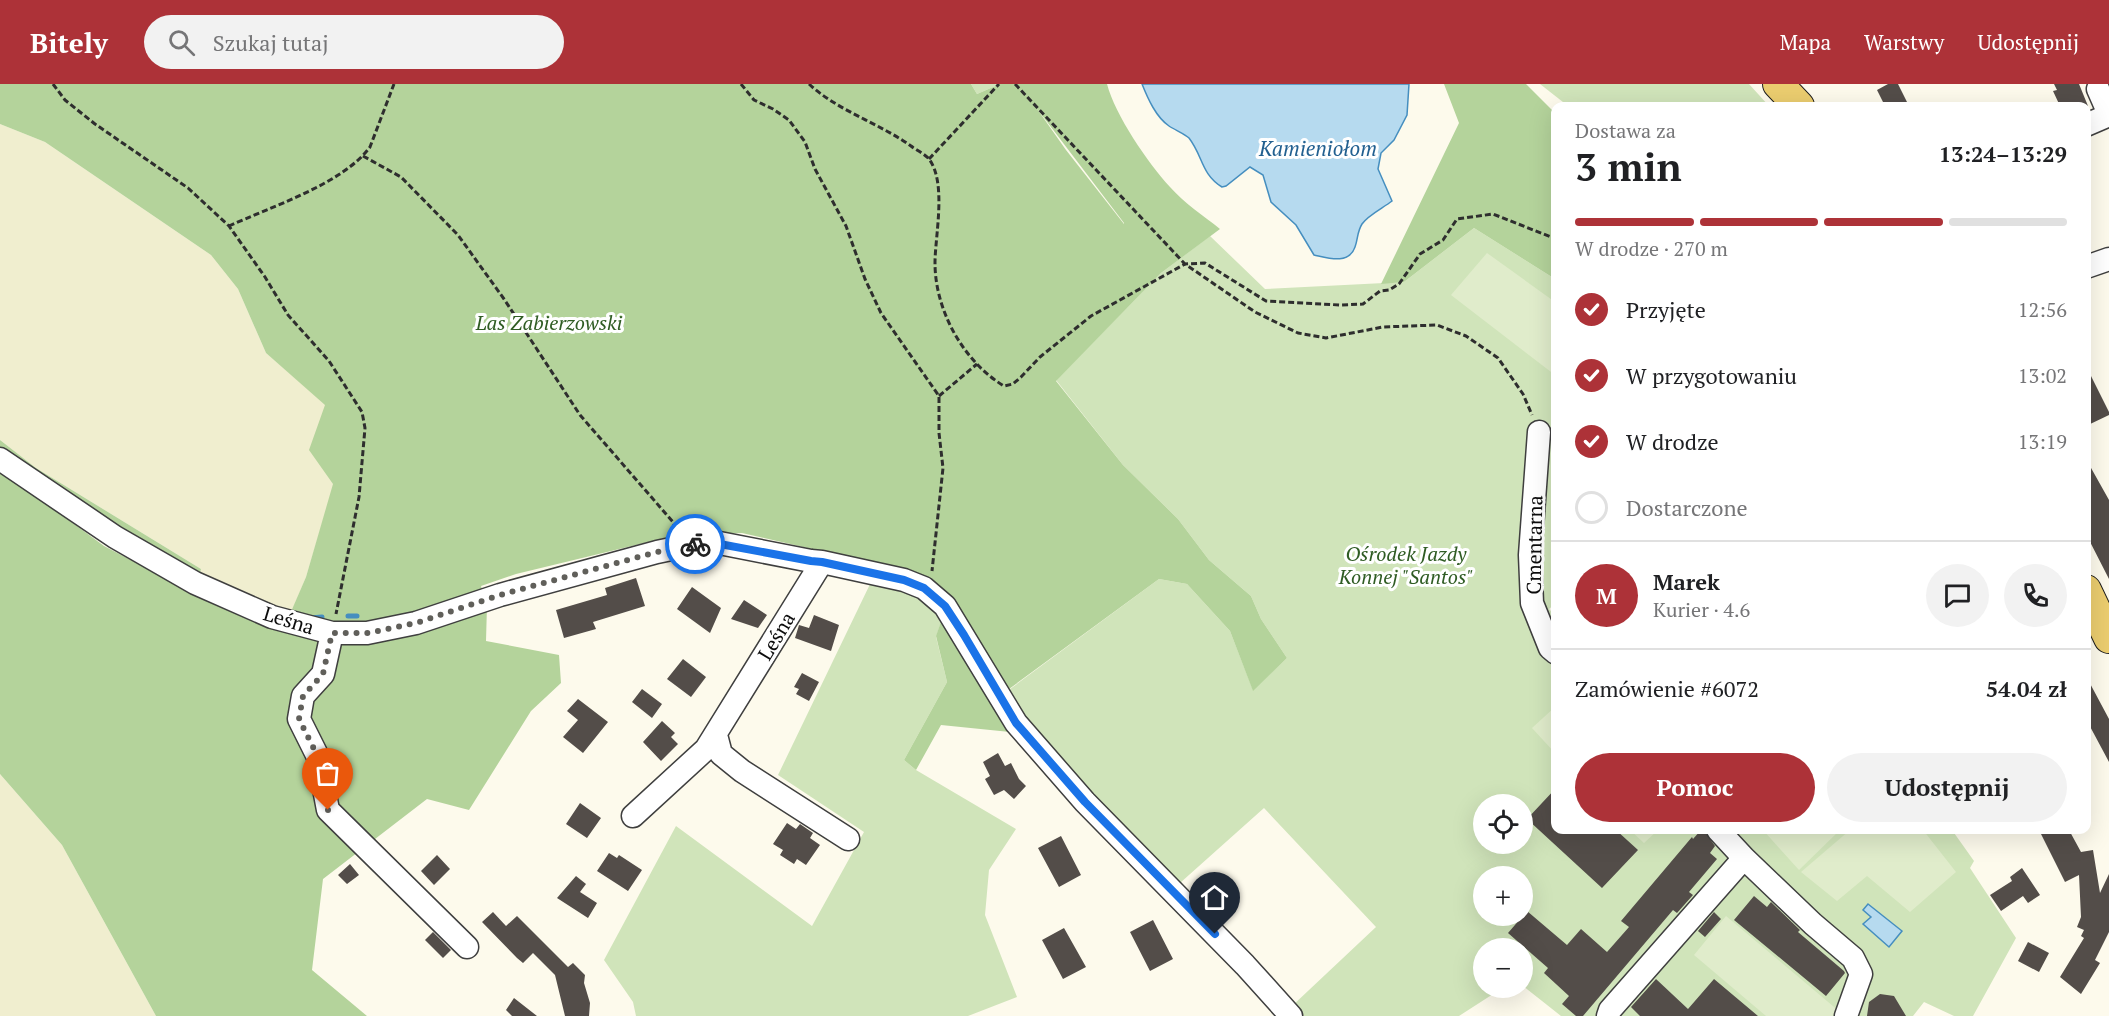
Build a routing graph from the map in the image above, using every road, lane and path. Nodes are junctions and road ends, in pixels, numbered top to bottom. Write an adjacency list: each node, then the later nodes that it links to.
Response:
1 (53, 84): 14 (path)
2 (394, 84): 12 (path)
3 (741, 84): 20 (path)
4 (809, 84): 13 (path)
5 (999, 84): 13 (path)
6 (1015, 84): 17 (path)
7 (1778, 84): 9 (main road)
8 (2098, 89): 10 (street)
9 (1795, 102)
10 (2109, 114): 11 (street)
11 (2091, 123)
12 (363, 156): 14 (path); 23 (path)
13 (929, 159): 19 (path)
14 (229, 226): 27 (path)
15 (1551, 237): 17 (path)
16 (2109, 259): 18 (street)
17 (1185, 264): 19 (path); 21 (path)
18 (2091, 265)
19 (977, 364): 20 (path)
20 (939, 396): 25 (path)
21 (1539, 432): 29 (street, Cmentarna)
22 (0, 459): 27 (street, Leśna)
23 (684, 547): 24 (street, Leśna); 27 (street, Leśna)
24 (822, 562): 25 (street, Leśna); 30 (street, Leśna)
25 (930, 593): 36 (street, Leśna)
26 (2091, 600): 28 (main road)
27 (332, 633): 35 (street)
28 (2109, 638)
29 (1551, 649)
30 (716, 735): 31 (street, Leśna); 33 (street)
31 (633, 816)
32 (1722, 834): 34 (street)
33 (848, 839)
34 (1744, 858): 37 (street); 38 (street)
35 (467, 947)
36 (1291, 1016)
37 (1608, 1016)
38 (1846, 1016)

